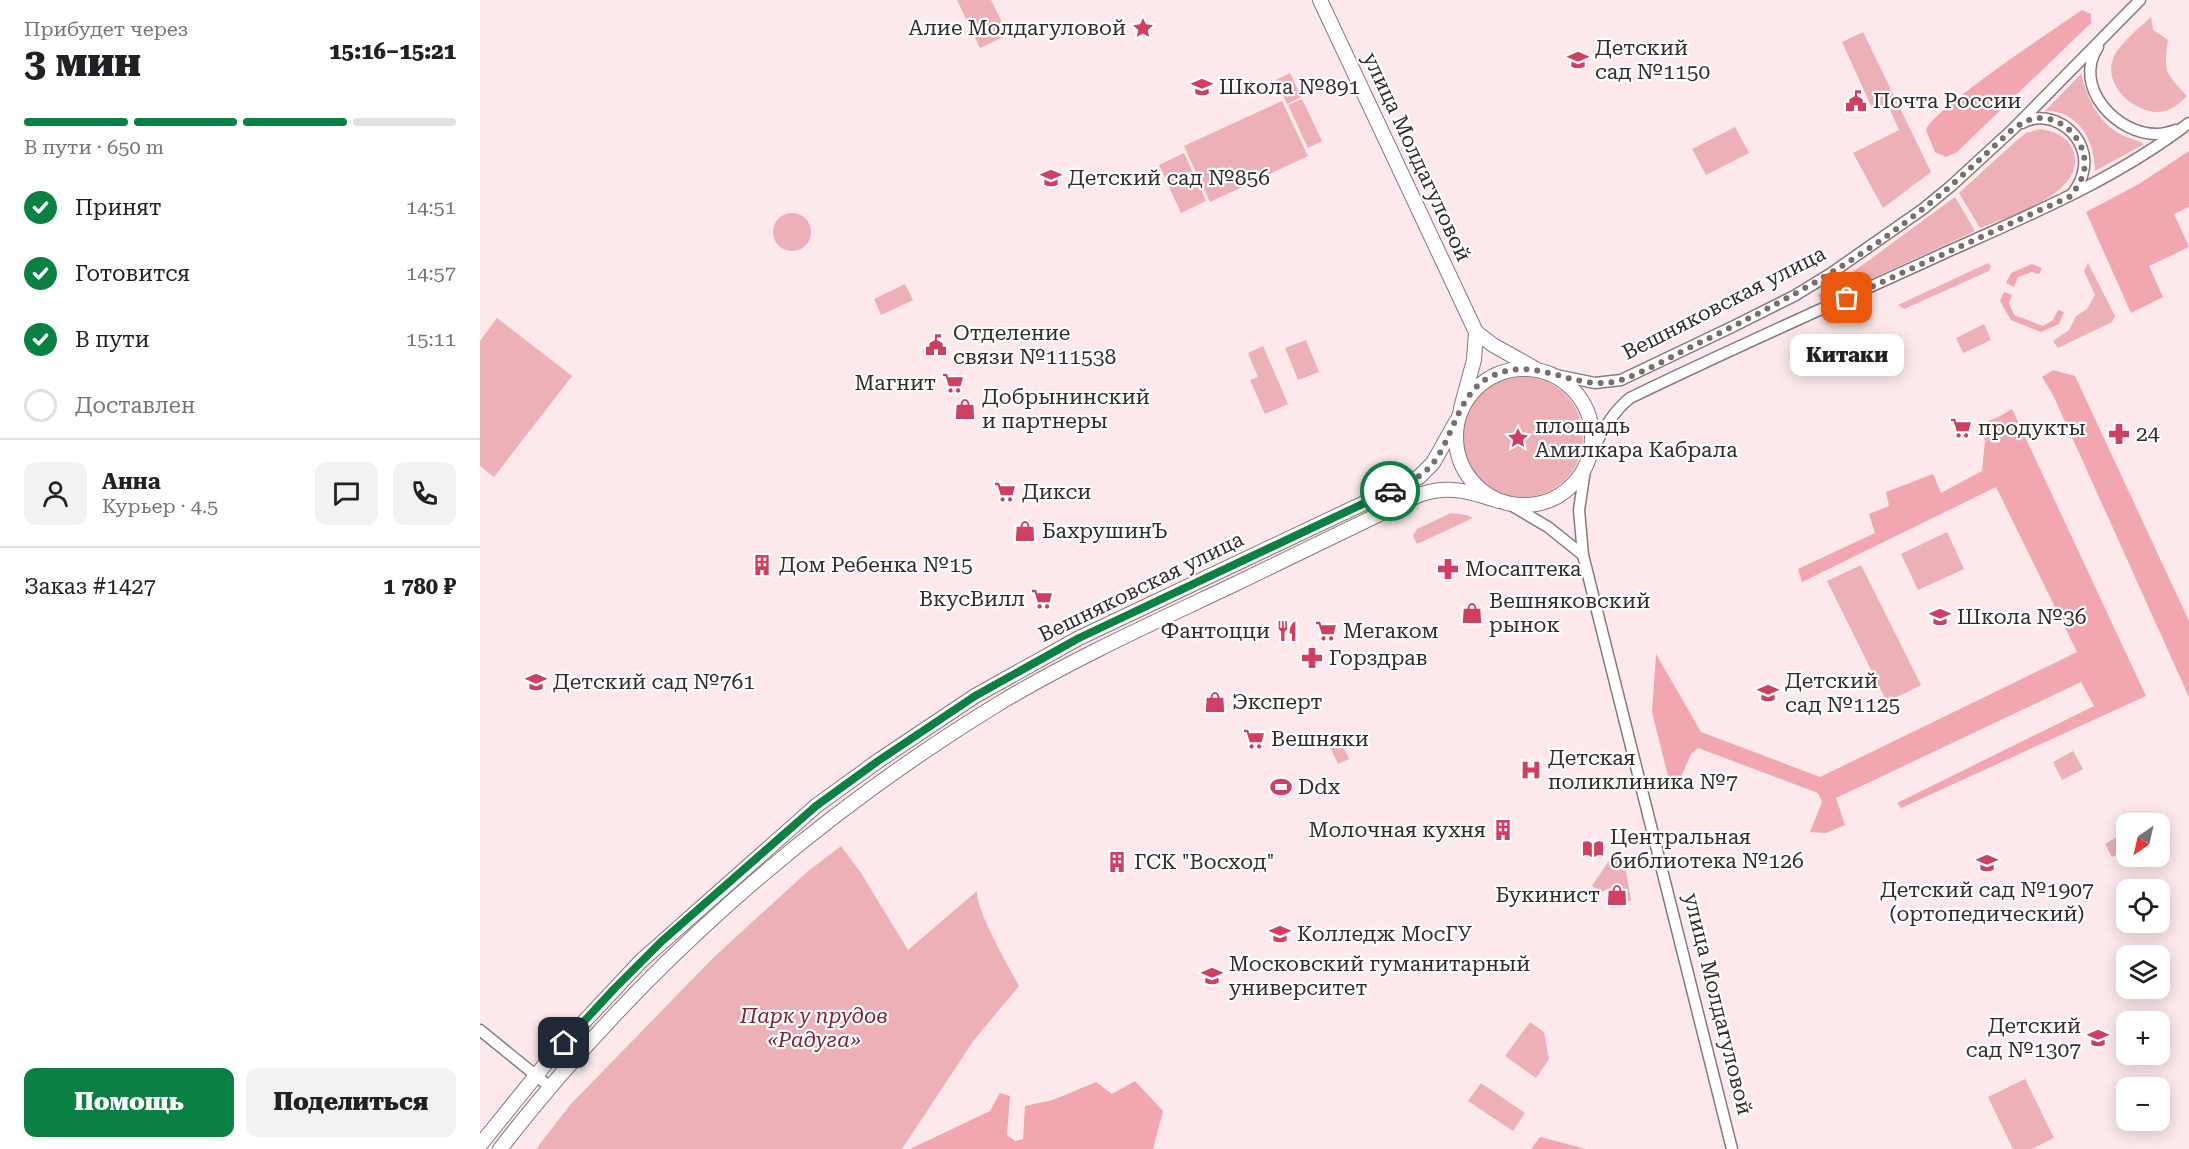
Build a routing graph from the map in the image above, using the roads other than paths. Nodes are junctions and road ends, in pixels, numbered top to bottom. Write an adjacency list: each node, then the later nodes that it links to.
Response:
1 (1320, 0): 7 (main road, улица Молдагуловой)
2 (2140, 0): 3 (street, Вешняковская улица)
3 (2115, 25): 4 (street, Вешняковская улица); 5 (street, Вешняковская улица)
4 (2185, 126): 6 (street, Вешняковская улица)
5 (2013, 129): 6 (street, Вешняковская улица); 9 (street, Вешняковская улица)
6 (2071, 196): 12 (street, Вешняковская улица)
7 (1476, 332): 8 (main road, улица Молдагуловой); 10 (main road, улица Молдагуловой)
8 (1536, 369): 9 (main road); 10 (main road)
9 (1551, 374): 12 (main road)
10 (1461, 408): 11 (main road)
11 (1456, 422): 13 (main road); 15 (main road, Вешняковская улица)
12 (1587, 464): 13 (main road); 14 (street, улица Молдагуловой)
13 (1504, 502): 14 (street); 16 (main road, Вешняковская улица)
14 (1583, 555): 26 (street, улица Молдагуловой)
15 (1122, 618): 16 (street); 17 (main road, Вешняковская улица)
16 (1130, 634): 18 (main road, Вешняковская улица)
17 (1045, 657): 18 (street); 19 (main road, Вешняковская улица)
18 (1053, 673): 21 (main road, Вешняковская улица)
19 (579, 1026): 21 (street); 22 (main road, Вешняковская улица)
20 (480, 1030): 22 (street)
21 (593, 1038): 23 (main road, Вешняковская улица)
22 (536, 1075): 23 (street); 24 (main road, Вешняковская улица)
23 (550, 1087): 25 (main road, Вешняковская улица)
24 (480, 1145)
25 (500, 1149)
26 (1732, 1149)

